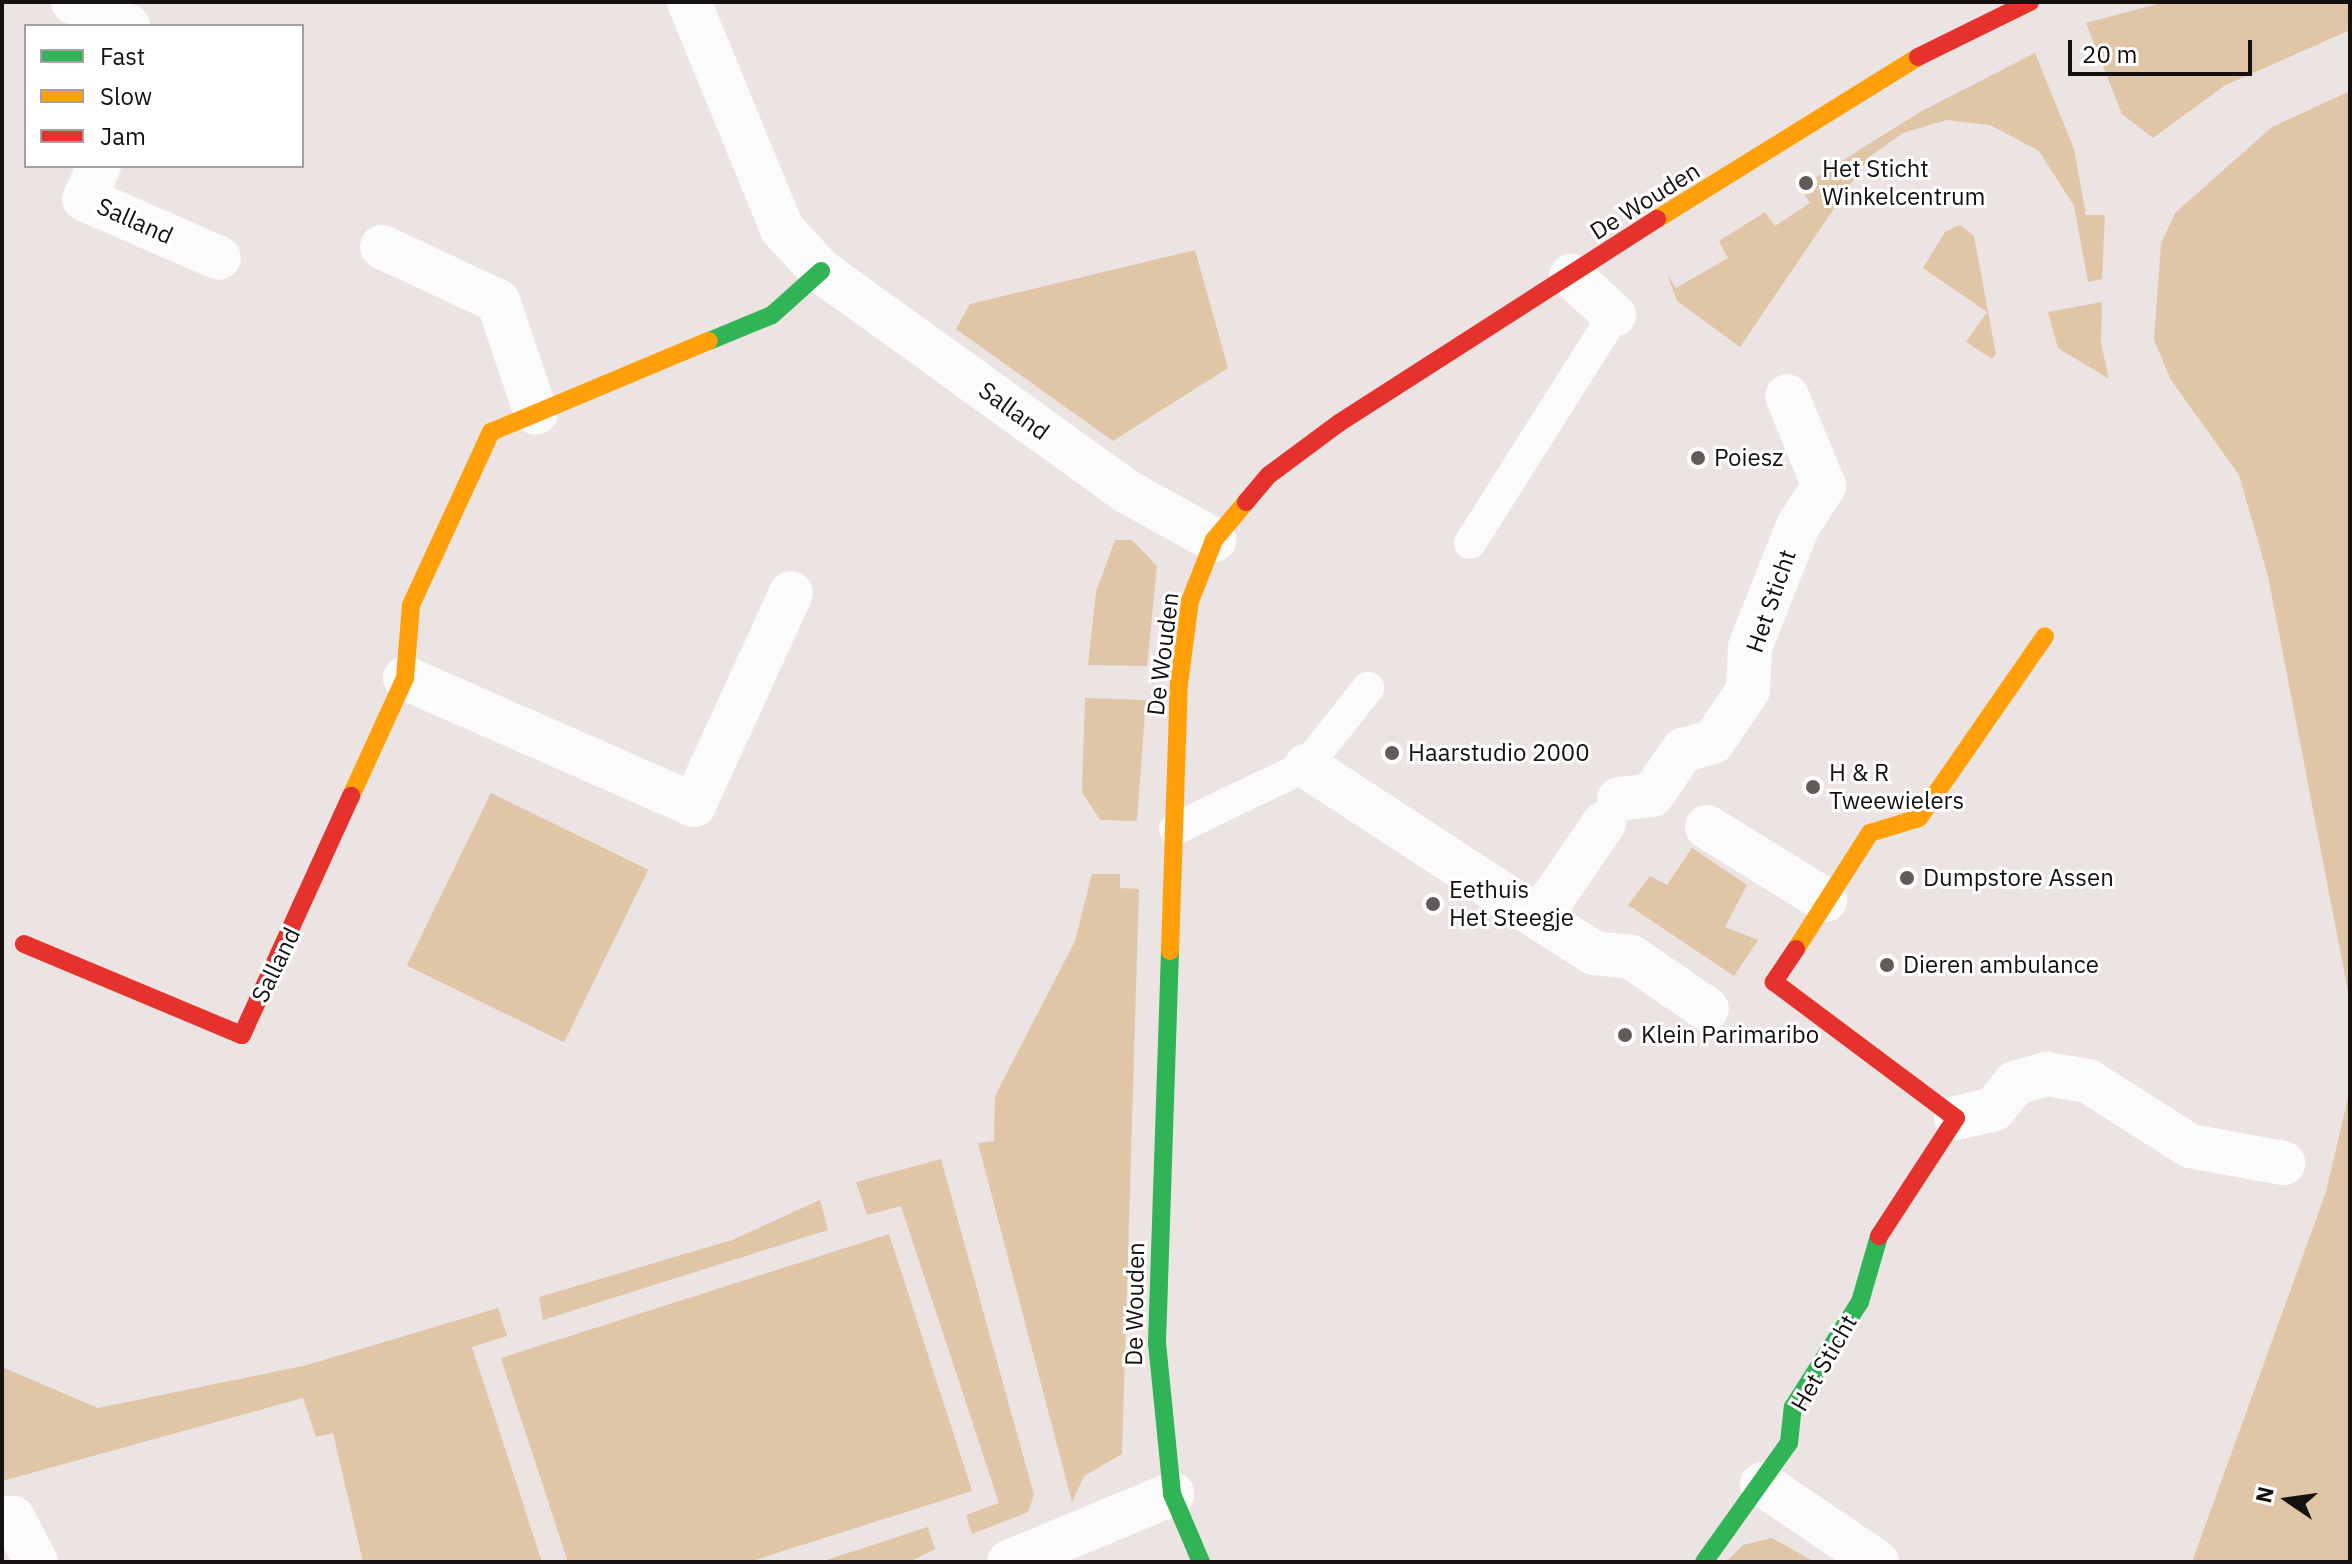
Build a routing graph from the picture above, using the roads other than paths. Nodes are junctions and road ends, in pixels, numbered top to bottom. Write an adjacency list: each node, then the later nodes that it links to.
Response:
1 (73, 2): 4 (street)
2 (689, 2): 8 (street, Salland)
3 (2030, 2): 9 (street, De Wouden)
4 (123, 24)
5 (98, 168): 7 (street, Salland)
6 (382, 247): 12 (street)
7 (219, 258)
8 (821, 271): 12 (street, Salland); 13 (street, Salland)
9 (1571, 276): 10 (street); 13 (street, De Wouden)
10 (1614, 315): 14 (lane)
11 (1787, 396): 23 (street, Het Sticht)
12 (536, 413): 17 (street, Salland)
13 (1214, 540): 21 (street, De Wouden)
14 (1470, 543)
15 (791, 593): 17 (street)
16 (2045, 636): 22 (street)
17 (405, 678): 24 (street, Salland)
18 (1368, 688): 19 (lane)
19 (1306, 766): 21 (lane); 23 (street)
20 (1707, 827): 22 (street)
21 (1175, 829): 29 (street, De Wouden)
22 (1825, 900): 26 (street)
23 (1539, 918): 25 (street)
24 (24, 944)
25 (1707, 1009)
26 (1956, 1118): 27 (street); 28 (street, Het Sticht)
27 (2283, 1163)
28 (1762, 1484): 34 (street, Het Sticht); 35 (street)
29 (1172, 1494): 32 (street); 33 (street, De Wouden)
30 (2, 1519): 31 (street)
31 (36, 1562)
32 (1009, 1562)
33 (1201, 1562)
34 (1704, 1562)
35 (1877, 1562)

